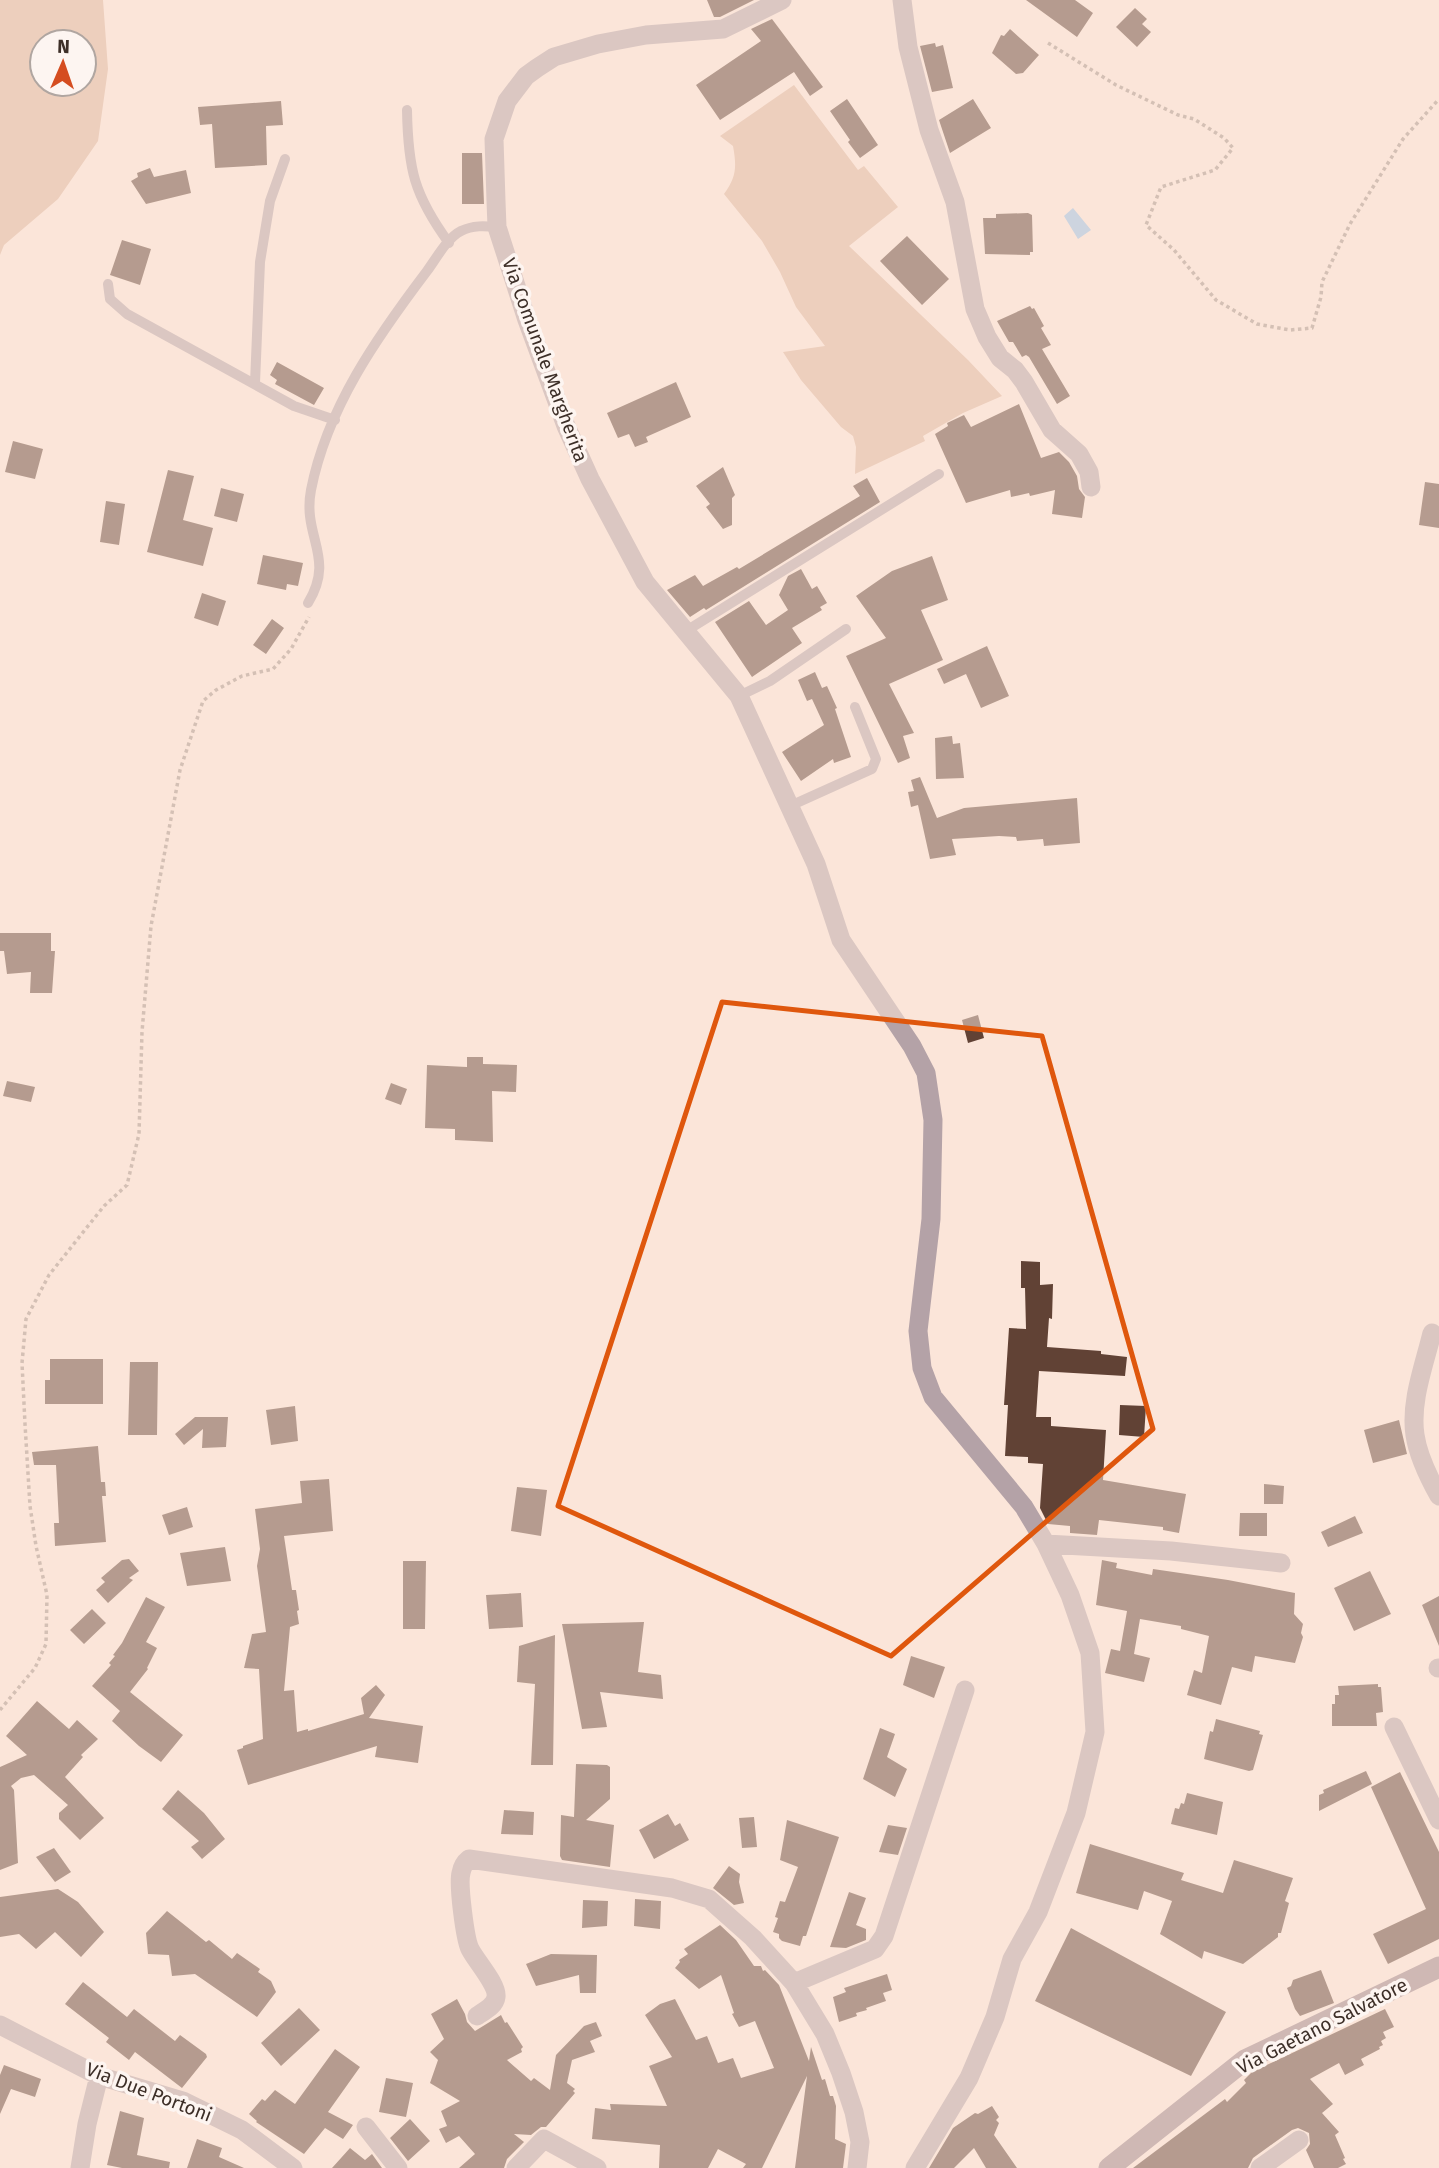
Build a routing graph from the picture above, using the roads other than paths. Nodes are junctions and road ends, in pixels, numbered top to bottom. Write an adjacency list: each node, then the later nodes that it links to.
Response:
1 (782, 0): 5 (street, Via Comunale Margherita)
2 (902, 0): 11 (street)
3 (407, 110): 6 (lane)
4 (285, 159): 8 (lane)
5 (497, 227): 6 (lane); 14 (street, Via Comunale Margherita)
6 (449, 243): 9 (lane)
7 (108, 284): 8 (lane)
8 (255, 383): 9 (lane)
9 (335, 420): 12 (lane)
10 (939, 474): 14 (lane)
11 (1091, 487)
12 (308, 603)
13 (846, 629): 15 (lane)
14 (687, 631): 15 (street, Via Comunale Margherita)
15 (739, 695): 17 (street, Via Comunale Margherita)
16 (855, 707): 17 (lane)
17 (790, 806): 20 (street, Via Comunale Margherita)
18 (1432, 1334): 19 (street)
19 (1439, 1496)
20 (1046, 1544): 21 (street); 38 (street, Via Comunale Margherita)
21 (1281, 1563)
22 (965, 1690): 26 (street)
23 (1394, 1727): 24 (street)
24 (1439, 1820)
25 (1439, 1967): 39 (street, Via Gaetano Salvatore)
26 (794, 1983): 27 (street); 37 (street)
27 (477, 2015)
28 (0, 2025): 29 (street, Via Due Portoni)
29 (99, 2076): 32 (street); 33 (street, Via Due Portoni)
30 (366, 2127): 34 (street)
31 (1299, 2140): 40 (street)
32 (80, 2168)
33 (293, 2168)
34 (398, 2168)
35 (516, 2168): 36 (street)
36 (597, 2168)
37 (856, 2168)
38 (915, 2168)
39 (1109, 2168)
40 (1259, 2168)

